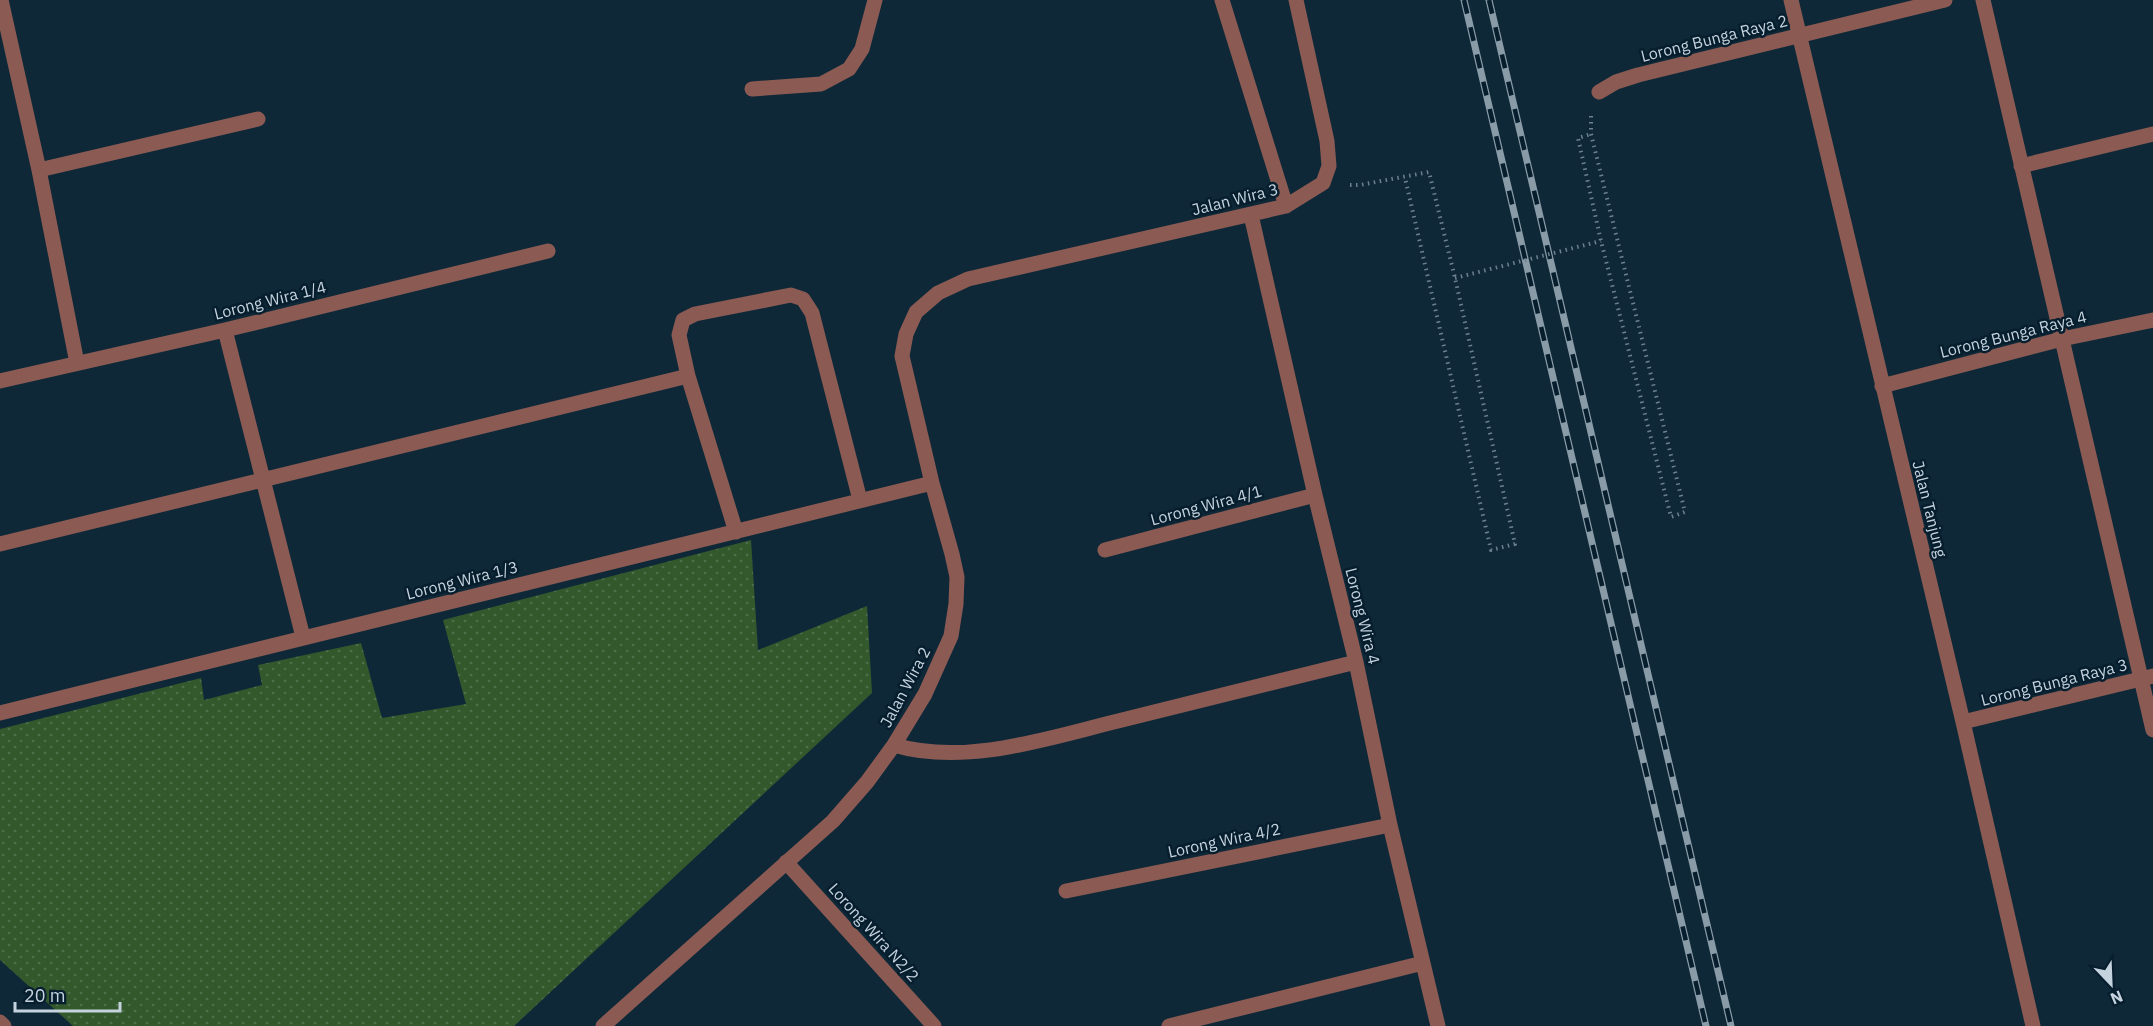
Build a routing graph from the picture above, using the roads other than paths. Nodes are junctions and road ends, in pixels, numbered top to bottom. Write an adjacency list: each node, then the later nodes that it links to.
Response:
1 (1, 0): 14 (street)
2 (875, 0): 9 (street)
3 (1222, 0): 15 (street)
4 (1296, 0): 15 (street, Jalan Wira 3)
5 (1791, 0): 8 (street, Jalan Tanjung)
6 (1945, 0): 8 (street, Lorong Bunga Raya 2)
7 (1983, 0): 13 (street)
8 (1799, 35): 10 (street, Lorong Bunga Raya 2); 25 (street, Jalan Tanjung)
9 (752, 89)
10 (1599, 92)
11 (258, 119): 14 (street)
12 (2153, 134): 13 (street)
13 (2021, 166): 21 (street)
14 (39, 170): 22 (street)
15 (1286, 206): 16 (street, Jalan Wira 3)
16 (1251, 215): 18 (street, Jalan Wira 3); 28 (street, Lorong Wira 4)
17 (548, 251): 20 (street, Lorong Wira 1/4)
18 (968, 279): 27 (street, Jalan Wira 2)
19 (2153, 320): 21 (street, Lorong Bunga Raya 4)
20 (225, 330): 22 (street, Lorong Wira 1/4); 26 (street)
21 (2062, 339): 25 (street, Lorong Bunga Raya 4); 35 (street)
22 (77, 363): 24 (street, Lorong Wira 1/4)
23 (688, 376): 26 (street); 29 (street); 30 (street)
24 (0, 381)
25 (1881, 386): 37 (street, Jalan Tanjung)
26 (264, 480): 31 (street); 33 (street)
27 (932, 483): 29 (street, Lorong Wira 1/3); 39 (street, Jalan Wira 2)
28 (1315, 495): 32 (street, Lorong Wira 4/1); 34 (street, Lorong Wira 4)
29 (860, 501): 30 (street, Lorong Wira 1/3)
30 (736, 532): 33 (street, Lorong Wira 1/3)
31 (0, 544)
32 (1106, 550)
33 (303, 637): 36 (street, Lorong Wira 1/3)
34 (1356, 662): 39 (street); 40 (street, Lorong Wira 4)
35 (2146, 678): 37 (street, Lorong Bunga Raya 3); 38 (street)
36 (0, 713)
37 (1963, 722): 50 (street, Jalan Tanjung)
38 (2153, 730)
39 (894, 745): 41 (street, Jalan Wira 2)
40 (1390, 825): 42 (street, Lorong Wira 4/2); 43 (street, Lorong Wira 4)
41 (786, 861): 46 (street, Jalan Wira 2); 47 (street, Lorong Wira N2/2)
42 (1066, 891)
43 (1423, 963): 48 (street); 49 (street, Lorong Wira 4)
44 (0, 1022): 45 (street)
45 (4, 1026)
46 (603, 1026)
47 (934, 1026)
48 (1169, 1026)
49 (1438, 1026)
50 (2033, 1026)

